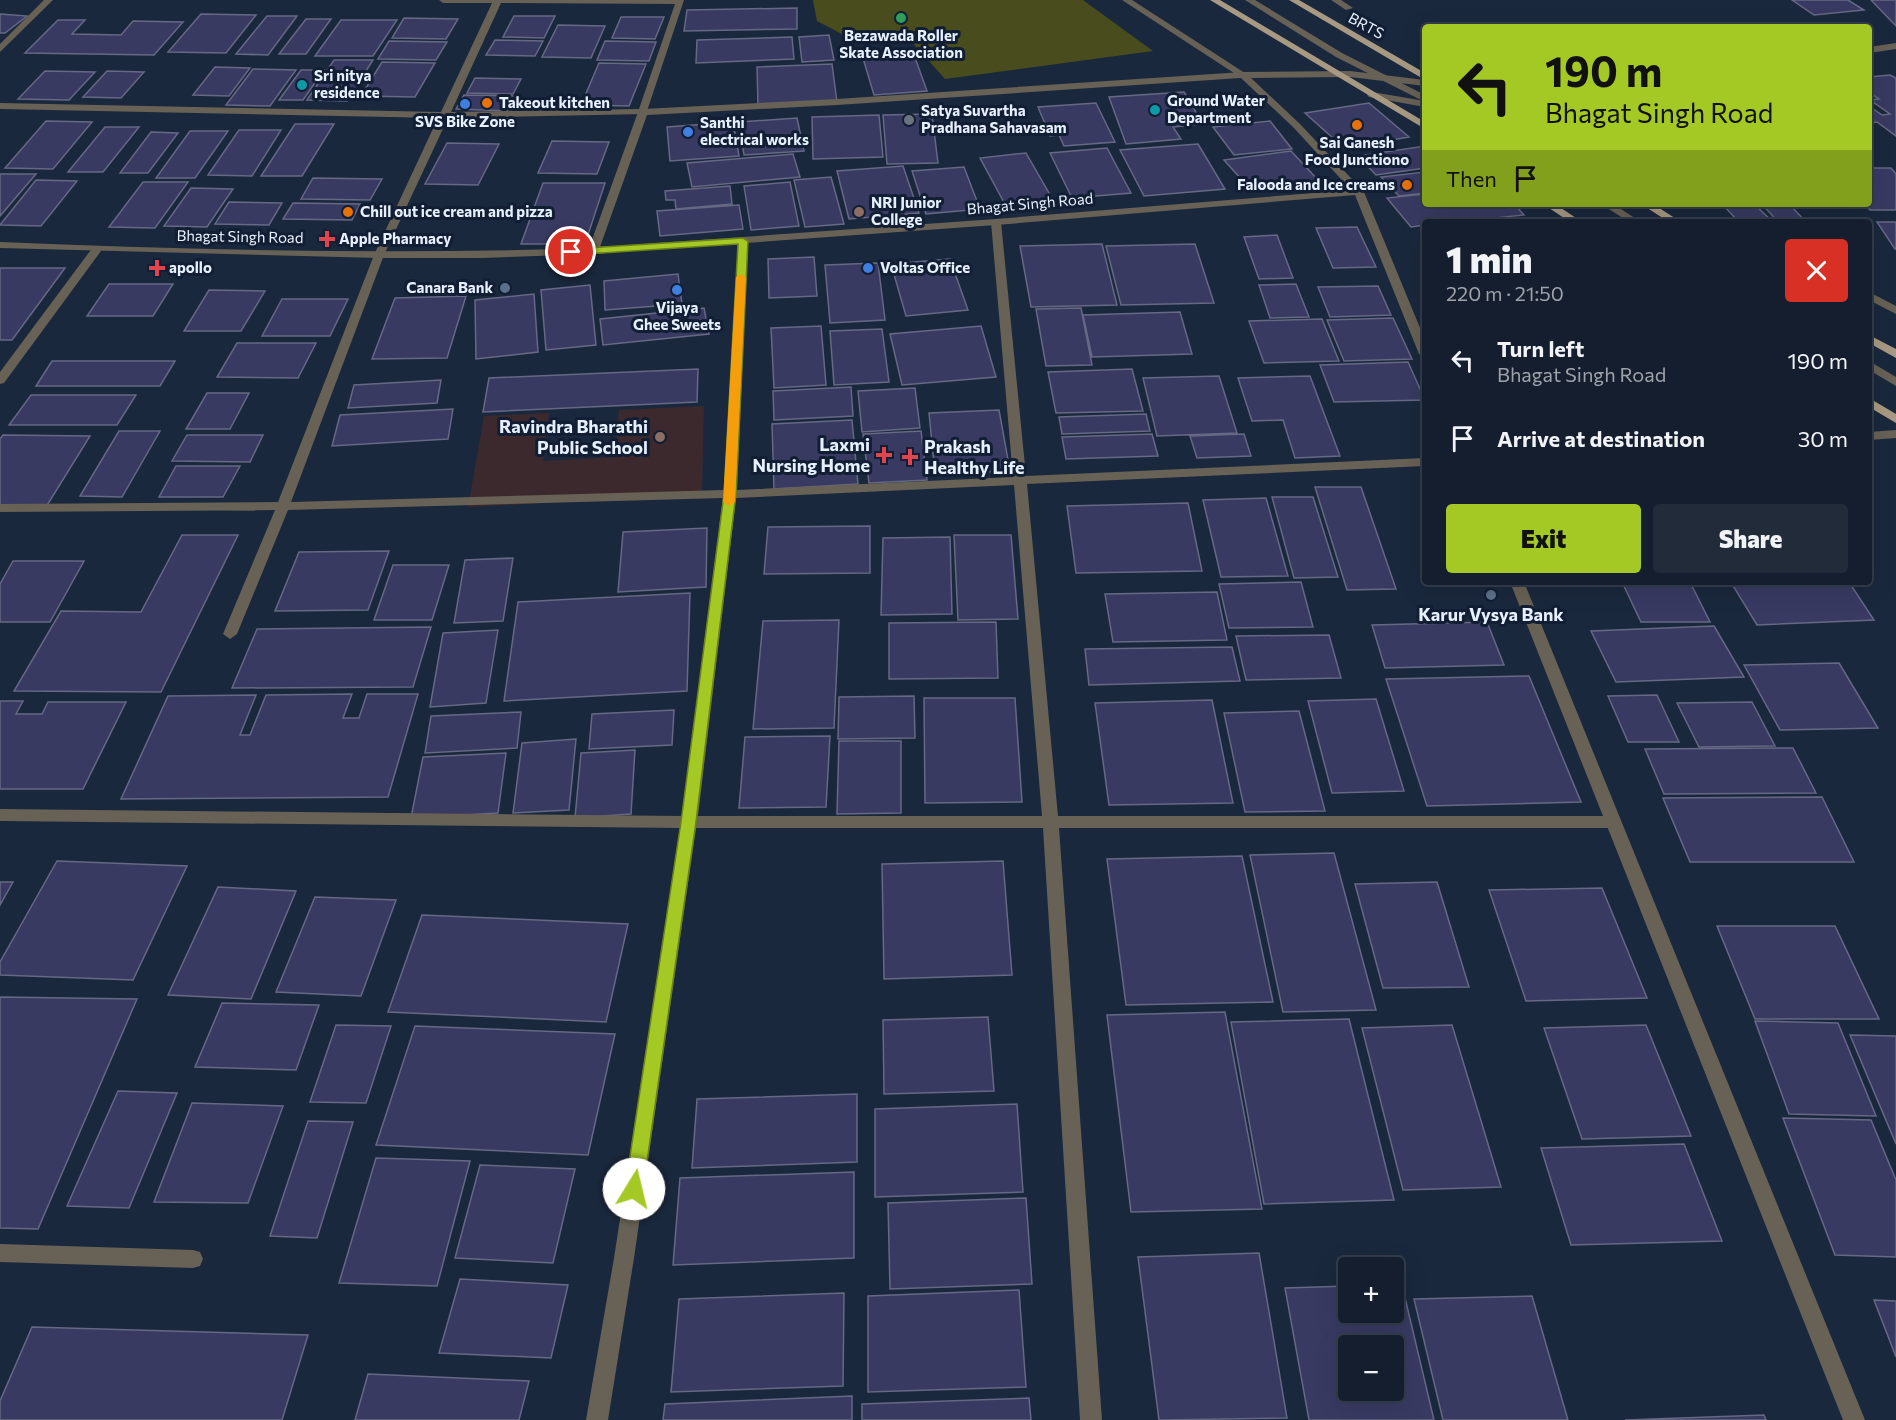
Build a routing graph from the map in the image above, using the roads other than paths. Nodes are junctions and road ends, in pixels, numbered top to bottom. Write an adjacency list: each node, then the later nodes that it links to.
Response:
1 (49, 0): 12 (street)
2 (443, 0): 3 (street)
3 (498, 0): 9 (street); 24 (street)
4 (1126, 0): 16 (street)
5 (1214, 0): 14 (main road)
6 (1249, 0): 17 (street)
7 (1293, 0): 15 (main road, BRTS)
8 (1335, 0): 10 (street)
9 (680, 1): 23 (street)
10 (1349, 8)
11 (1896, 46): 13 (street)
12 (0, 50)
13 (1872, 50)
14 (1335, 73): 16 (street); 17 (street); 19 (main road)
15 (1422, 74)
16 (1243, 75): 23 (street); 26 (street)
17 (1380, 76): 18 (street); 20 (street)
18 (1422, 83)
19 (1372, 95): 21 (street); 25 (main road)
20 (1422, 97)
21 (1422, 103)
22 (0, 106): 24 (street)
23 (643, 112): 24 (street); 37 (street)
24 (446, 115): 38 (street)
25 (1422, 124)
26 (1359, 192): 33 (street, Bhagat Singh Road); 42 (street)
27 (1553, 207): 30 (main road)
28 (1611, 207): 31 (street)
29 (1651, 207): 32 (main road)
30 (1572, 219)
31 (1631, 219)
32 (1671, 219)
33 (996, 222): 34 (street, Bhagat Singh Road); 52 (street)
34 (743, 241): 37 (street, Bhagat Singh Road); 53 (street)
35 (0, 245): 36 (street, Bhagat Singh Road)
36 (97, 249): 38 (street, Bhagat Singh Road); 45 (street)
37 (593, 251): 38 (street, Bhagat Singh Road)
38 (379, 255): 54 (street)
39 (1872, 297): 40 (street)
40 (1896, 311)
41 (1872, 340): 43 (main road)
42 (1422, 347)
43 (1896, 354)
44 (1872, 367): 46 (street)
45 (0, 381)
46 (1896, 382)
47 (1872, 404): 48 (main road)
48 (1896, 419)
49 (1896, 434): 50 (street)
50 (1872, 436)
51 (1422, 462): 52 (street)
52 (1021, 482): 53 (street); 60 (street)
53 (730, 494): 54 (street); 59 (street)
54 (282, 506): 55 (street); 57 (street)
55 (0, 508)
56 (1518, 585): 61 (street)
57 (230, 634)
58 (0, 815): 59 (street)
59 (688, 822): 60 (street); 64 (street)
60 (1051, 822): 61 (street); 65 (street)
61 (1613, 822): 66 (street)
62 (0, 1253): 63 (street)
63 (193, 1259)
64 (597, 1420)
65 (1091, 1420)
66 (1854, 1420)

